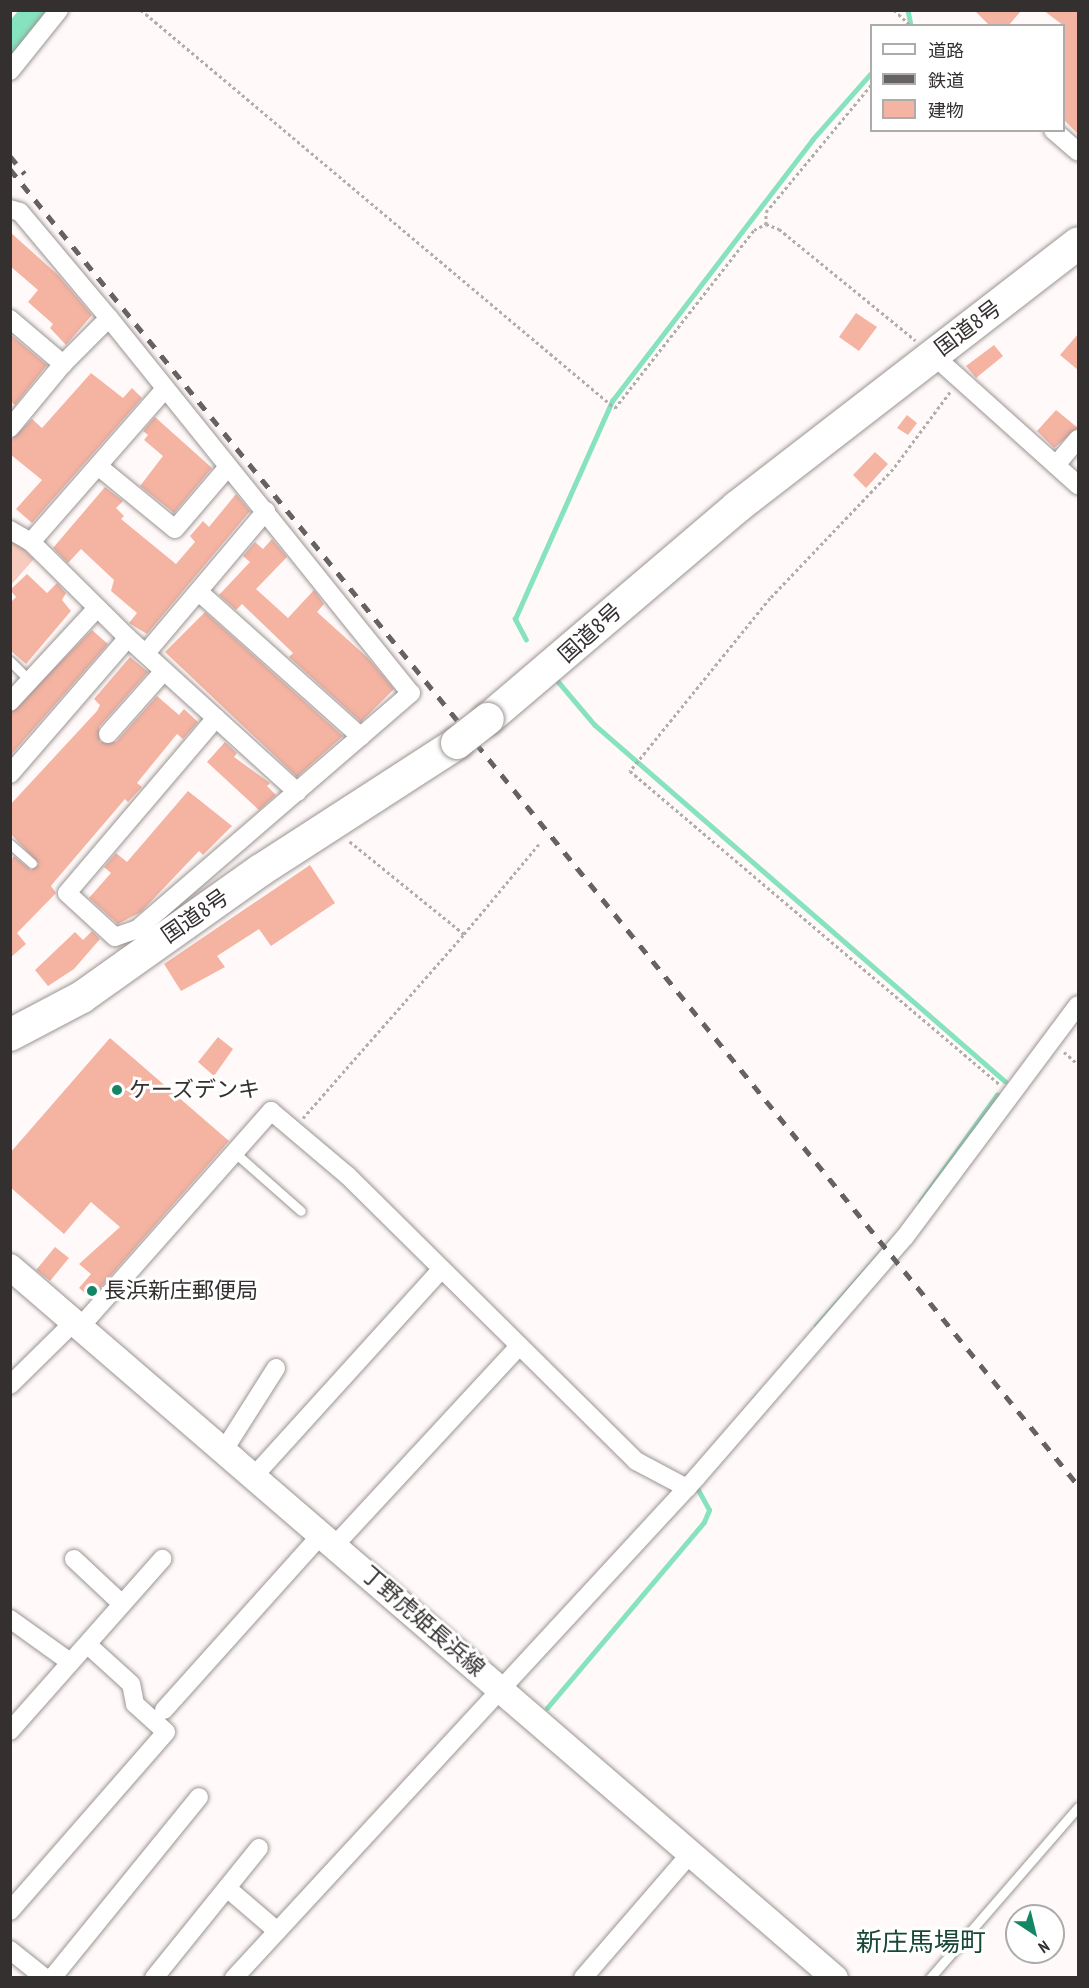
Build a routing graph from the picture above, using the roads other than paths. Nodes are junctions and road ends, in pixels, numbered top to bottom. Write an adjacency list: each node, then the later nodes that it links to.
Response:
1 (59, 10): 2 (street)
2 (10, 71)
3 (1055, 132): 4 (street)
4 (1078, 152)
5 (10, 209): 7 (street)
6 (1078, 243): 9 (highway, 国道8号)
7 (109, 318): 10 (street); 11 (street)
8 (10, 319): 10 (street)
9 (933, 355): 14 (street); 36 (highway, 国道8号, bridge)
10 (63, 364): 12 (street)
11 (164, 390): 15 (street); 16 (street)
12 (12, 424)
13 (1078, 439): 14 (street)
14 (1056, 465): 17 (street)
15 (98, 466): 16 (street); 20 (street)
16 (228, 467): 18 (street)
17 (1078, 485)
18 (266, 511): 21 (street); 31 (street)
19 (10, 530): 20 (street)
20 (31, 542): 22 (street)
21 (199, 591): 24 (street); 31 (street)
22 (96, 609): 23 (street); 27 (street)
23 (128, 638): 24 (street); 32 (street)
24 (146, 653): 26 (street)
25 (10, 661): 27 (lane)
26 (164, 671): 29 (street); 30 (street)
27 (30, 681): 28 (street)
28 (10, 702)
29 (216, 718): 33 (street); 33 (street)
30 (108, 734)
31 (361, 737): 33 (street)
32 (10, 774)
33 (297, 792)
34 (10, 844): 35 (lane)
35 (32, 863)
36 (81, 996): 38 (highway, 国道8号); 39 (highway, 国道8号)
37 (1078, 1005): 50 (street)
38 (10, 1035)
39 (10, 1051)
40 (234, 1152): 41 (lane); 42 (street); 44 (street)
41 (301, 1211)
42 (441, 1270): 45 (street); 49 (street)
43 (12, 1272): 44 (main road, 丁野虎姫長浜線)
44 (78, 1323): 47 (street); 48 (main road, 丁野虎姫長浜線)
45 (519, 1346): 50 (street); 51 (street)
46 (276, 1368): 48 (street)
47 (10, 1385)
48 (224, 1450): 49 (main road, 丁野虎姫長浜線)
49 (254, 1476): 51 (main road, 丁野虎姫長浜線)
50 (687, 1488): 58 (street)
51 (329, 1540): 58 (main road, 丁野虎姫長浜線); 59 (street)
52 (74, 1559): 54 (street)
53 (162, 1560): 54 (street)
54 (122, 1604): 56 (street)
55 (11, 1620): 57 (street)
56 (87, 1644): 57 (street); 66 (street)
57 (70, 1662): 60 (street)
58 (501, 1688): 64 (main road, 丁野虎姫長浜線); 67 (street)
59 (164, 1710)
60 (10, 1731)
61 (199, 1797): 70 (street)
62 (1078, 1807): 75 (lane)
63 (259, 1848): 65 (street)
64 (690, 1854): 73 (street); 74 (main road, 丁野虎姫長浜線)
65 (227, 1888): 67 (street); 71 (street)
66 (10, 1911)
67 (276, 1930): 72 (street)
68 (10, 1950): 69 (street)
69 (45, 1977)
70 (52, 1977)
71 (154, 1977)
72 (234, 1977)
73 (584, 1977)
74 (835, 1977)
75 (930, 1977)

